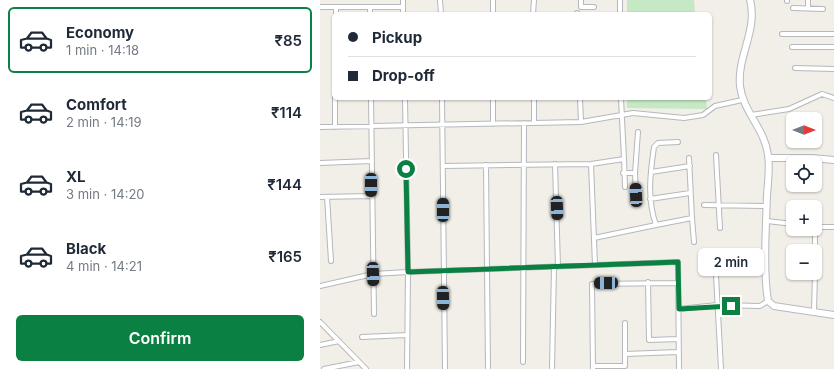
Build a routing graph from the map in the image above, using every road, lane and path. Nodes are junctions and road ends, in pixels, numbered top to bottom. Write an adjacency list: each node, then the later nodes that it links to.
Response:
1 (403, 0): 12 (street)
2 (440, 0): 20 (street)
3 (493, 0): 21 (street)
4 (534, 0): 22 (street)
5 (581, 0): 13 (street)
6 (620, 0): 23 (street)
7 (750, 0): 39 (main road)
8 (808, 0): 15 (street)
9 (320, 7): 10 (street)
10 (336, 7): 11 (street); 17 (street)
11 (370, 7): 12 (street); 18 (street)
12 (403, 7): 19 (street)
13 (594, 7)
14 (792, 8): 15 (street)
15 (808, 8): 16 (street)
16 (823, 9)
17 (336, 12)
18 (370, 12)
19 (403, 12)
20 (441, 12)
21 (493, 12)
22 (534, 12)
23 (620, 12)
24 (782, 34): 25 (street)
25 (834, 34)
26 (792, 47): 27 (street)
27 (834, 47)
28 (795, 68): 29 (street)
29 (834, 69)
30 (834, 98): 41 (street)
31 (335, 100): 50 (street)
32 (371, 100): 48 (street)
33 (404, 100): 46 (street)
34 (442, 100): 47 (street)
35 (493, 100): 45 (street)
36 (534, 100): 44 (street)
37 (580, 100): 42 (street)
38 (621, 100): 40 (street)
39 (742, 100): 40 (street); 41 (main road)
40 (622, 114): 42 (street); 56 (street)
41 (751, 115): 55 (main road)
42 (581, 122): 44 (street)
43 (524, 123): 44 (street); 45 (street); 63 (street)
44 (534, 123)
45 (493, 124): 47 (street)
46 (405, 125): 47 (street); 48 (street); 95 (street)
47 (442, 125): 64 (street)
48 (371, 126): 50 (street); 58 (street)
49 (320, 127): 50 (street)
50 (335, 127)
51 (638, 132): 68 (street)
52 (678, 142): 66 (street)
53 (716, 155): 76 (street)
54 (689, 158): 65 (street)
55 (769, 158): 57 (main road); 78 (main road)
56 (624, 159): 61 (street); 67 (street)
57 (834, 160)
58 (371, 161): 59 (street); 72 (street)
59 (320, 163)
60 (556, 164): 61 (street); 63 (street); 91 (street)
61 (591, 164): 86 (street)
62 (486, 165): 63 (street); 64 (street); 94 (street)
63 (523, 165): 92 (street)
64 (443, 166): 93 (street)
65 (690, 166): 66 (street); 70 (street)
66 (651, 172): 75 (street)
67 (623, 174): 68 (street); 69 (street)
68 (635, 174): 71 (street)
69 (625, 186)
70 (690, 193): 75 (street); 79 (street)
71 (636, 195)
72 (371, 196): 74 (street); 96 (street)
73 (320, 197): 74 (street)
74 (327, 197): 89 (street)
75 (650, 199): 82 (street)
76 (719, 204): 77 (street); 78 (street); 85 (street)
77 (704, 205)
78 (767, 206): 80 (main road)
79 (692, 218): 82 (street); 87 (street)
80 (766, 221): 81 (street); 101 (main road)
81 (786, 223)
82 (656, 225): 86 (street)
83 (822, 227): 84 (street)
84 (834, 227)
85 (720, 228)
86 (594, 238): 90 (street)
87 (694, 242)
88 (715, 256): 102 (street)
89 (331, 261)
90 (595, 265): 91 (street); 99 (street)
91 (556, 267): 92 (street); 125 (street)
92 (524, 268): 94 (street); 116 (street)
93 (443, 270): 94 (street); 95 (street); 123 (street)
94 (485, 270): 124 (street)
95 (408, 272): 96 (street); 109 (street)
96 (373, 274): 100 (street); 105 (street)
97 (815, 280): 104 (street)
98 (648, 282): 99 (street); 111 (street); 118 (street)
99 (678, 283): 103 (street)
100 (320, 286)
101 (768, 301): 102 (street); 104 (main road)
102 (717, 305): 103 (street); 127 (street)
103 (679, 309): 111 (street)
104 (814, 311): 106 (main road)
105 (374, 314)
106 (834, 314)
107 (320, 322): 112 (street)
108 (624, 323): 115 (street)
109 (407, 335): 110 (street); 122 (street)
110 (362, 337)
111 (678, 339): 114 (street)
112 (339, 341): 113 (street); 117 (street)
113 (320, 345)
114 (678, 352): 115 (street); 126 (street)
115 (625, 354): 118 (street)
116 (523, 362)
117 (357, 363): 119 (street); 120 (street); 121 (street)
118 (593, 367)
119 (324, 369)
120 (355, 369)
121 (366, 369)
122 (407, 369)
123 (445, 369)
124 (488, 369)
125 (552, 369)
126 (679, 369)
127 (721, 369)

